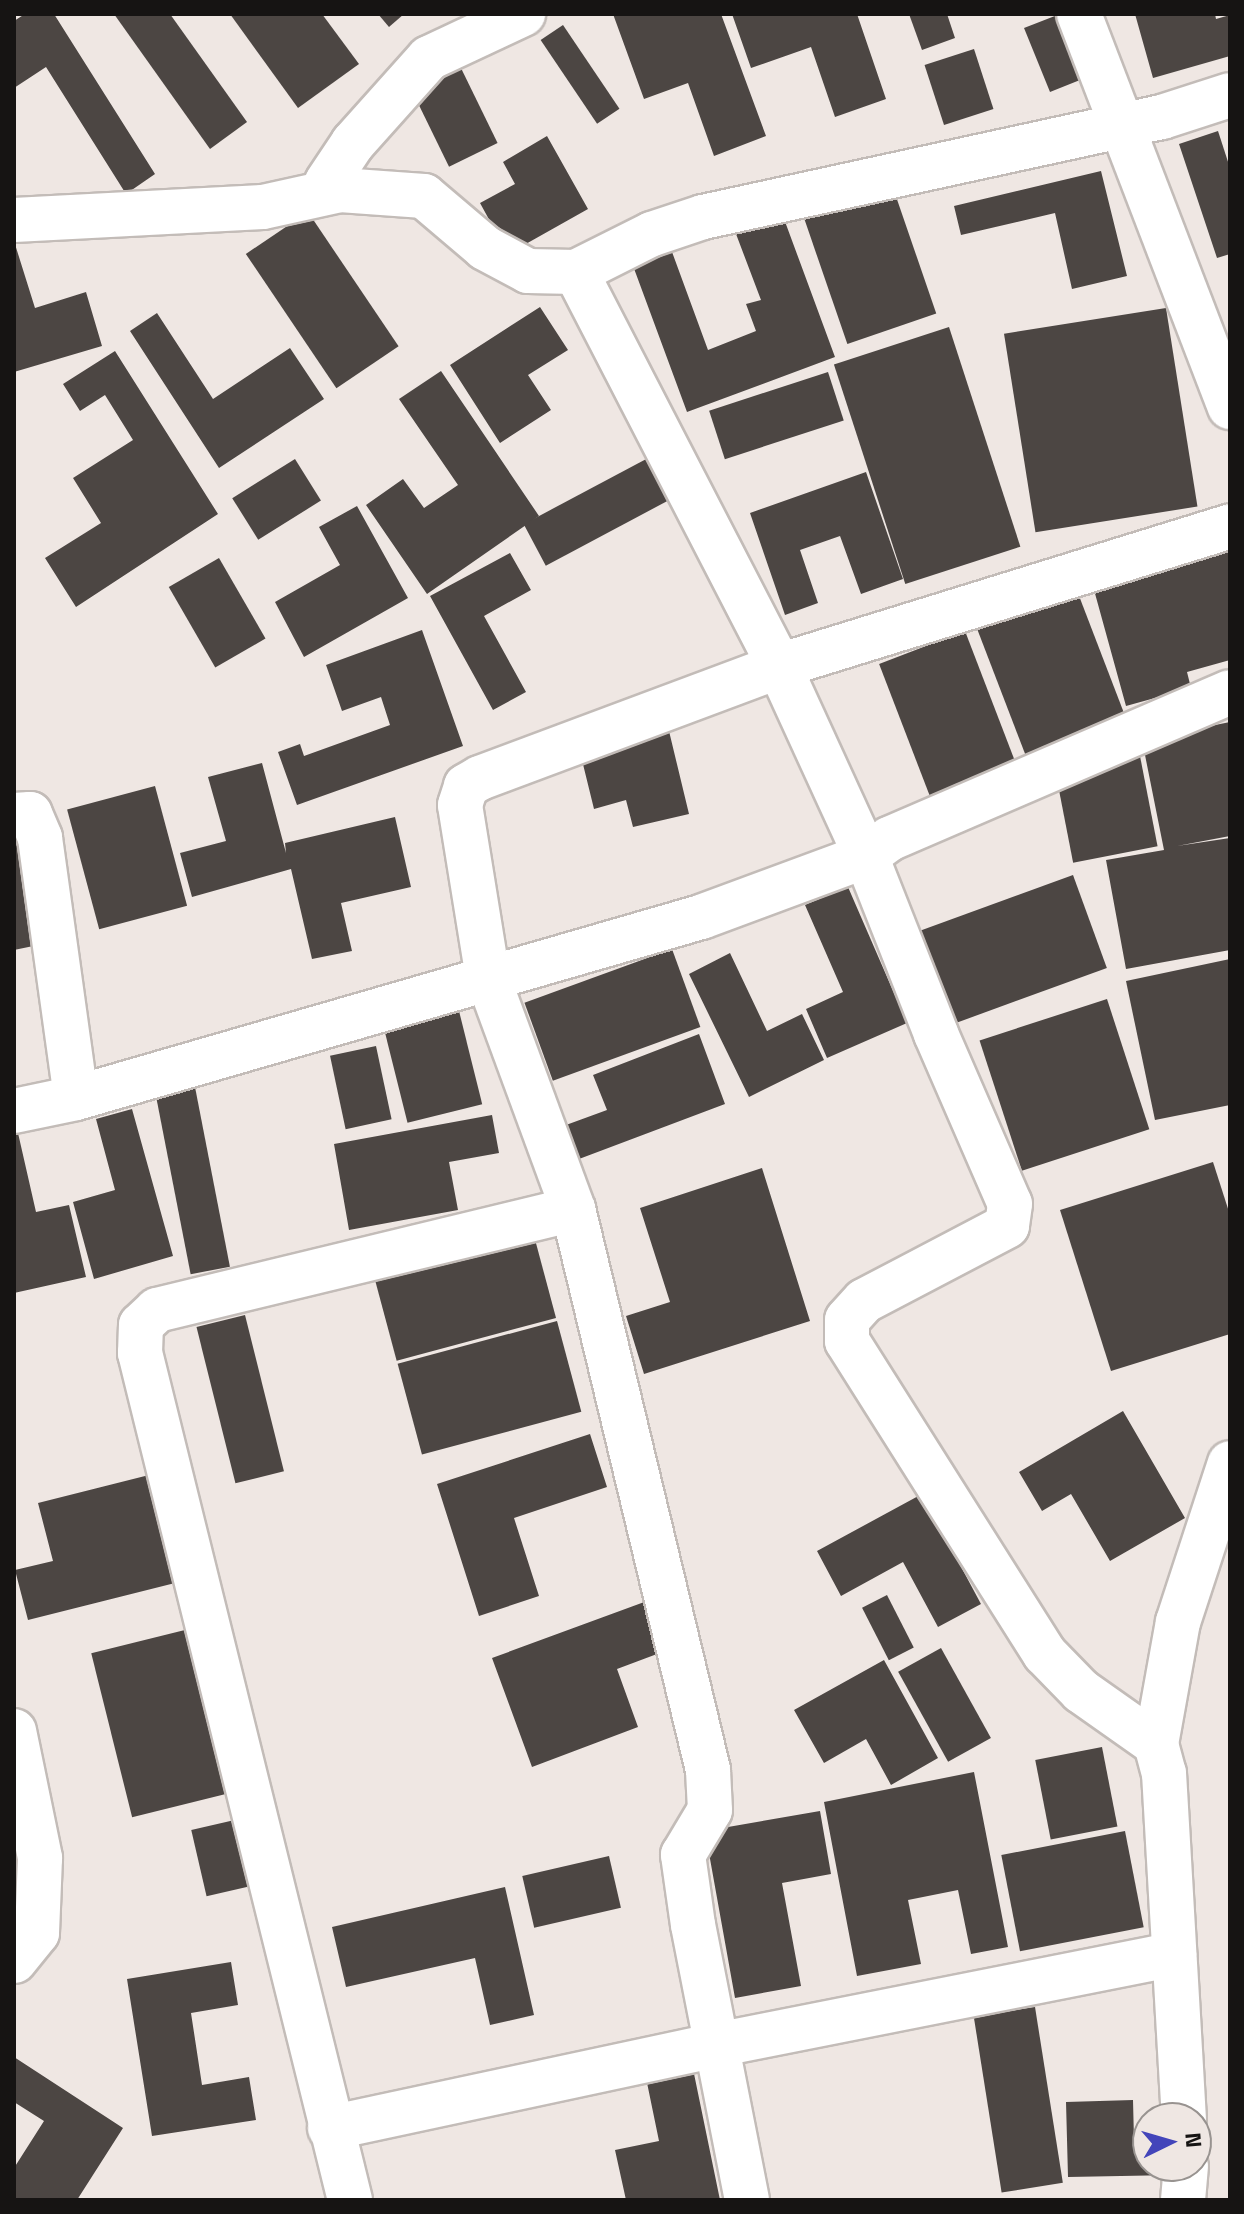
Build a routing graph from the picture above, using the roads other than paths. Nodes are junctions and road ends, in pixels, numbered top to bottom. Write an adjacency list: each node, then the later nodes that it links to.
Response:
1 (523, 14): 5 (street)
2 (1079, 14): 4 (street)
3 (1230, 95): 4 (street)
4 (1123, 125): 7 (street); 8 (street)
5 (340, 190): 6 (street); 7 (street)
6 (14, 220)
7 (576, 272): 10 (street)
8 (1230, 407)
9 (1230, 526): 10 (street)
10 (779, 666): 13 (street); 14 (street)
11 (1230, 692): 13 (street)
12 (14, 815): 15 (street)
13 (866, 856): 14 (street); 20 (street)
14 (488, 978): 15 (street); 17 (street)
15 (76, 1098): 16 (street)
16 (14, 1111)
17 (573, 1209): 23 (street); 25 (street)
18 (1230, 1463): 20 (street)
19 (14, 1731): 22 (street)
20 (1156, 1744): 21 (street)
21 (1174, 1954): 23 (street); 24 (street)
22 (14, 1961)
23 (716, 2045): 25 (street); 27 (street)
24 (1183, 2102)
25 (330, 2128): 26 (street)
26 (350, 2200)
27 (747, 2200)

